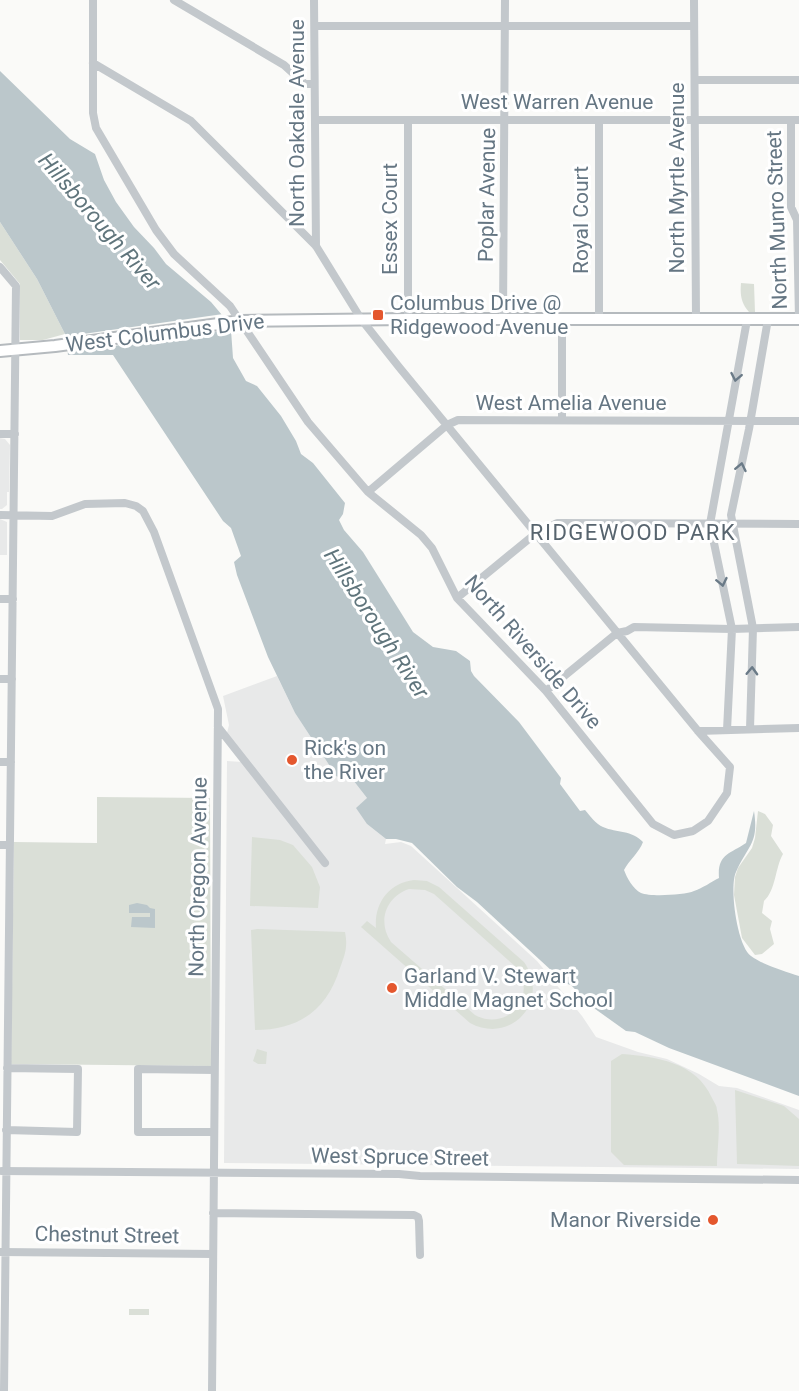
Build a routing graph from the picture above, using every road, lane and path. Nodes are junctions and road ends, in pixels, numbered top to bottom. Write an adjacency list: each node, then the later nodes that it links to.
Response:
1 (93, 0): 9 (street)
2 (174, 0): 12 (street)
3 (314, 0): 7 (street, North Oakdale Avenue)
4 (505, 0): 6 (street, Poplar Avenue)
5 (694, 0): 8 (street, North Myrtle Avenue)
6 (505, 25): 7 (street); 8 (street); 15 (street, Poplar Avenue)
7 (315, 26): 12 (street, North Oakdale Avenue)
8 (694, 26): 10 (street, North Myrtle Avenue)
9 (93, 63): 20 (street); 31 (street, North Riverside Drive)
10 (695, 80): 11 (street); 17 (street, North Myrtle Avenue)
11 (799, 80)
12 (314, 84): 13 (street, North Oakdale Avenue)
13 (315, 120): 14 (street, West Warren Avenue); 20 (street, North Oakdale Avenue)
14 (408, 120): 15 (street, West Warren Avenue); 23 (street, Essex Court)
15 (505, 120): 16 (street, West Warren Avenue); 24 (street, Poplar Avenue)
16 (598, 120): 17 (street, West Warren Avenue); 26 (street, Royal Court)
17 (695, 120): 18 (street, West Warren Avenue); 27 (street, North Myrtle Avenue)
18 (795, 120): 19 (street, North Munro Street)
19 (798, 220): 29 (street, North Munro Street)
20 (316, 246): 22 (street)
21 (0, 267): 33 (street)
22 (361, 319): 23 (main road, West Columbus Drive); 31 (main road, West Columbus Drive); 38 (street)
23 (408, 319): 24 (main road, West Columbus Drive)
24 (503, 319): 25 (main road, West Columbus Drive)
25 (562, 319): 26 (main road, West Columbus Drive); 34 (street)
26 (599, 319): 27 (main road, West Columbus Drive)
27 (696, 319): 30 (main road, West Columbus Drive)
28 (768, 319): 29 (main road, West Columbus Drive); 30 (main road, West Columbus Drive); 35 (street)
29 (799, 319)
30 (747, 320): 37 (street, one-way to 37)
31 (235, 322): 33 (main road, West Columbus Drive); 41 (street, North Riverside Drive)
32 (0, 351): 33 (main road, West Columbus Drive)
33 (16, 351): 40 (street)
34 (562, 420): 37 (street, West Amelia Avenue); 38 (street, West Amelia Avenue)
35 (751, 421): 36 (street, West Amelia Avenue); 37 (street, West Amelia Avenue); 45 (street, one-way to 35)
36 (799, 421)
37 (729, 422): 44 (street)
38 (447, 425): 41 (street, West Amelia Avenue); 47 (street)
39 (0, 434): 40 (street)
40 (15, 434): 43 (street)
41 (368, 492): 48 (street, North Riverside Drive)
42 (0, 515): 43 (street, North Oregon Avenue)
43 (14, 515): 50 (street); 58 (street, North Oregon Avenue)
44 (710, 524): 45 (street); 47 (street); 53 (street, one-way to 53)
45 (732, 524): 46 (street); 52 (street)
46 (799, 524)
47 (535, 534): 48 (street); 54 (street)
48 (457, 598): 57 (street, North Riverside Drive)
49 (0, 599): 50 (street)
50 (13, 599): 56 (street)
51 (799, 627): 52 (street)
52 (753, 628): 53 (street); 60 (street, one-way to 52)
53 (732, 629): 54 (street); 61 (street)
54 (617, 633): 57 (street); 62 (street)
55 (0, 679): 56 (street)
56 (12, 679): 64 (street)
57 (546, 691): 62 (street, North Riverside Drive)
58 (218, 728): 67 (street); 71 (street, North Oregon Avenue)
59 (799, 728): 60 (street)
60 (750, 729): 61 (street)
61 (727, 730): 62 (street)
62 (698, 731)
63 (0, 762): 64 (street)
64 (11, 762): 66 (street)
65 (0, 845): 66 (street)
66 (10, 845): 68 (street)
67 (325, 863)
68 (4, 925): 69 (street)
69 (4, 1004): 70 (street)
70 (7, 1068): 72 (street); 73 (street)
71 (214, 1070): 74 (street, North Oregon Avenue); 74 (street)
72 (3, 1087): 73 (street)
73 (6, 1130): 75 (street)
74 (213, 1132): 76 (street, North Oregon Avenue)
75 (3, 1171): 76 (street, West Spruce Street); 79 (street)
76 (213, 1172): 77 (street, West Spruce Street); 78 (street, North Oregon Avenue)
77 (799, 1180)
78 (213, 1213): 80 (street, North Oregon Avenue); 81 (street)
79 (3, 1252): 80 (street, Chestnut Street); 82 (street)
80 (213, 1254): 84 (street, North Oregon Avenue)
81 (420, 1255)
82 (2, 1333): 83 (street)
83 (4, 1391)
84 (212, 1391)

